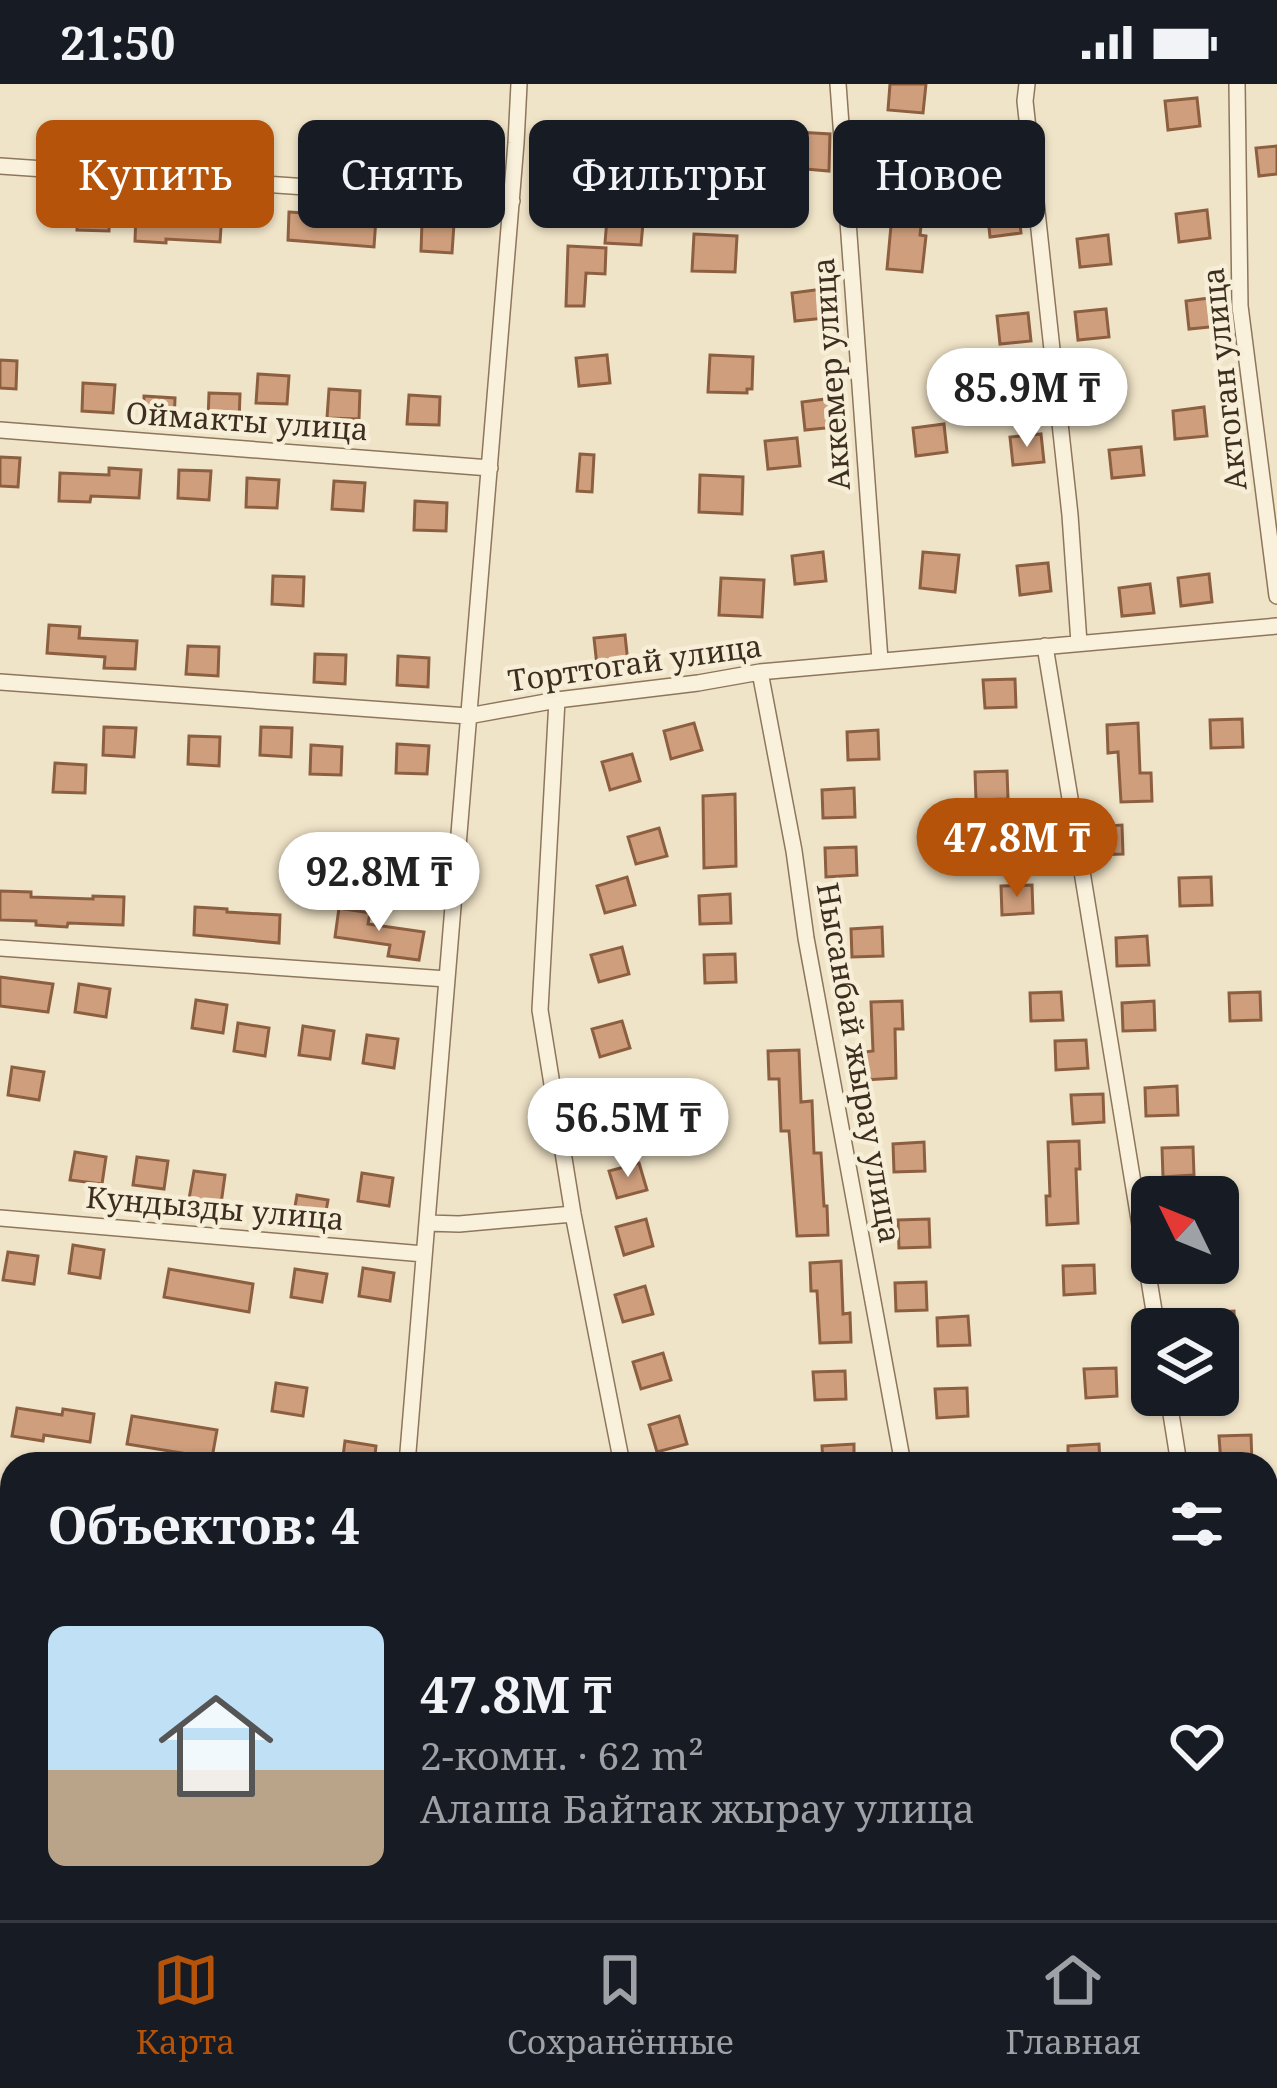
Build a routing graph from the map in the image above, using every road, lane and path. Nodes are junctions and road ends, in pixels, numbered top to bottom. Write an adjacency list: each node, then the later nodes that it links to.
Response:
1 (519, 84): 6 (street)
2 (838, 84): 13 (street, Аккемер улица)
3 (1027, 84): 11 (street)
4 (1237, 84): 9 (street, Актоган улица)
5 (0, 166): 6 (street)
6 (512, 201): 8 (street)
7 (0, 430): 8 (street, Оймакты улица)
8 (490, 468): 17 (street)
9 (1277, 596)
10 (1277, 626): 11 (street, Торттогай улица)
11 (1079, 644): 12 (street, Торттогай улица)
12 (1045, 646): 13 (street, Торттогай улица); 24 (street)
13 (880, 661): 14 (street, Торттогай улица)
14 (760, 672): 16 (street, Торттогай улица); 28 (street, Нысанбай жырау улица)
15 (0, 682): 17 (street, Торттогай улица)
16 (557, 700): 17 (street, Торттогай улица); 20 (street)
17 (468, 716): 19 (street)
18 (0, 948): 19 (street)
19 (447, 979): 22 (street)
20 (573, 1214): 22 (street); 27 (street)
21 (0, 1218): 23 (street, Кундызды улица)
22 (427, 1223): 23 (street)
23 (424, 1254): 26 (street)
24 (1154, 1308)
25 (1172, 1416): 29 (street)
26 (408, 1452)
27 (620, 1452)
28 (901, 1452)
29 (1178, 1452)

